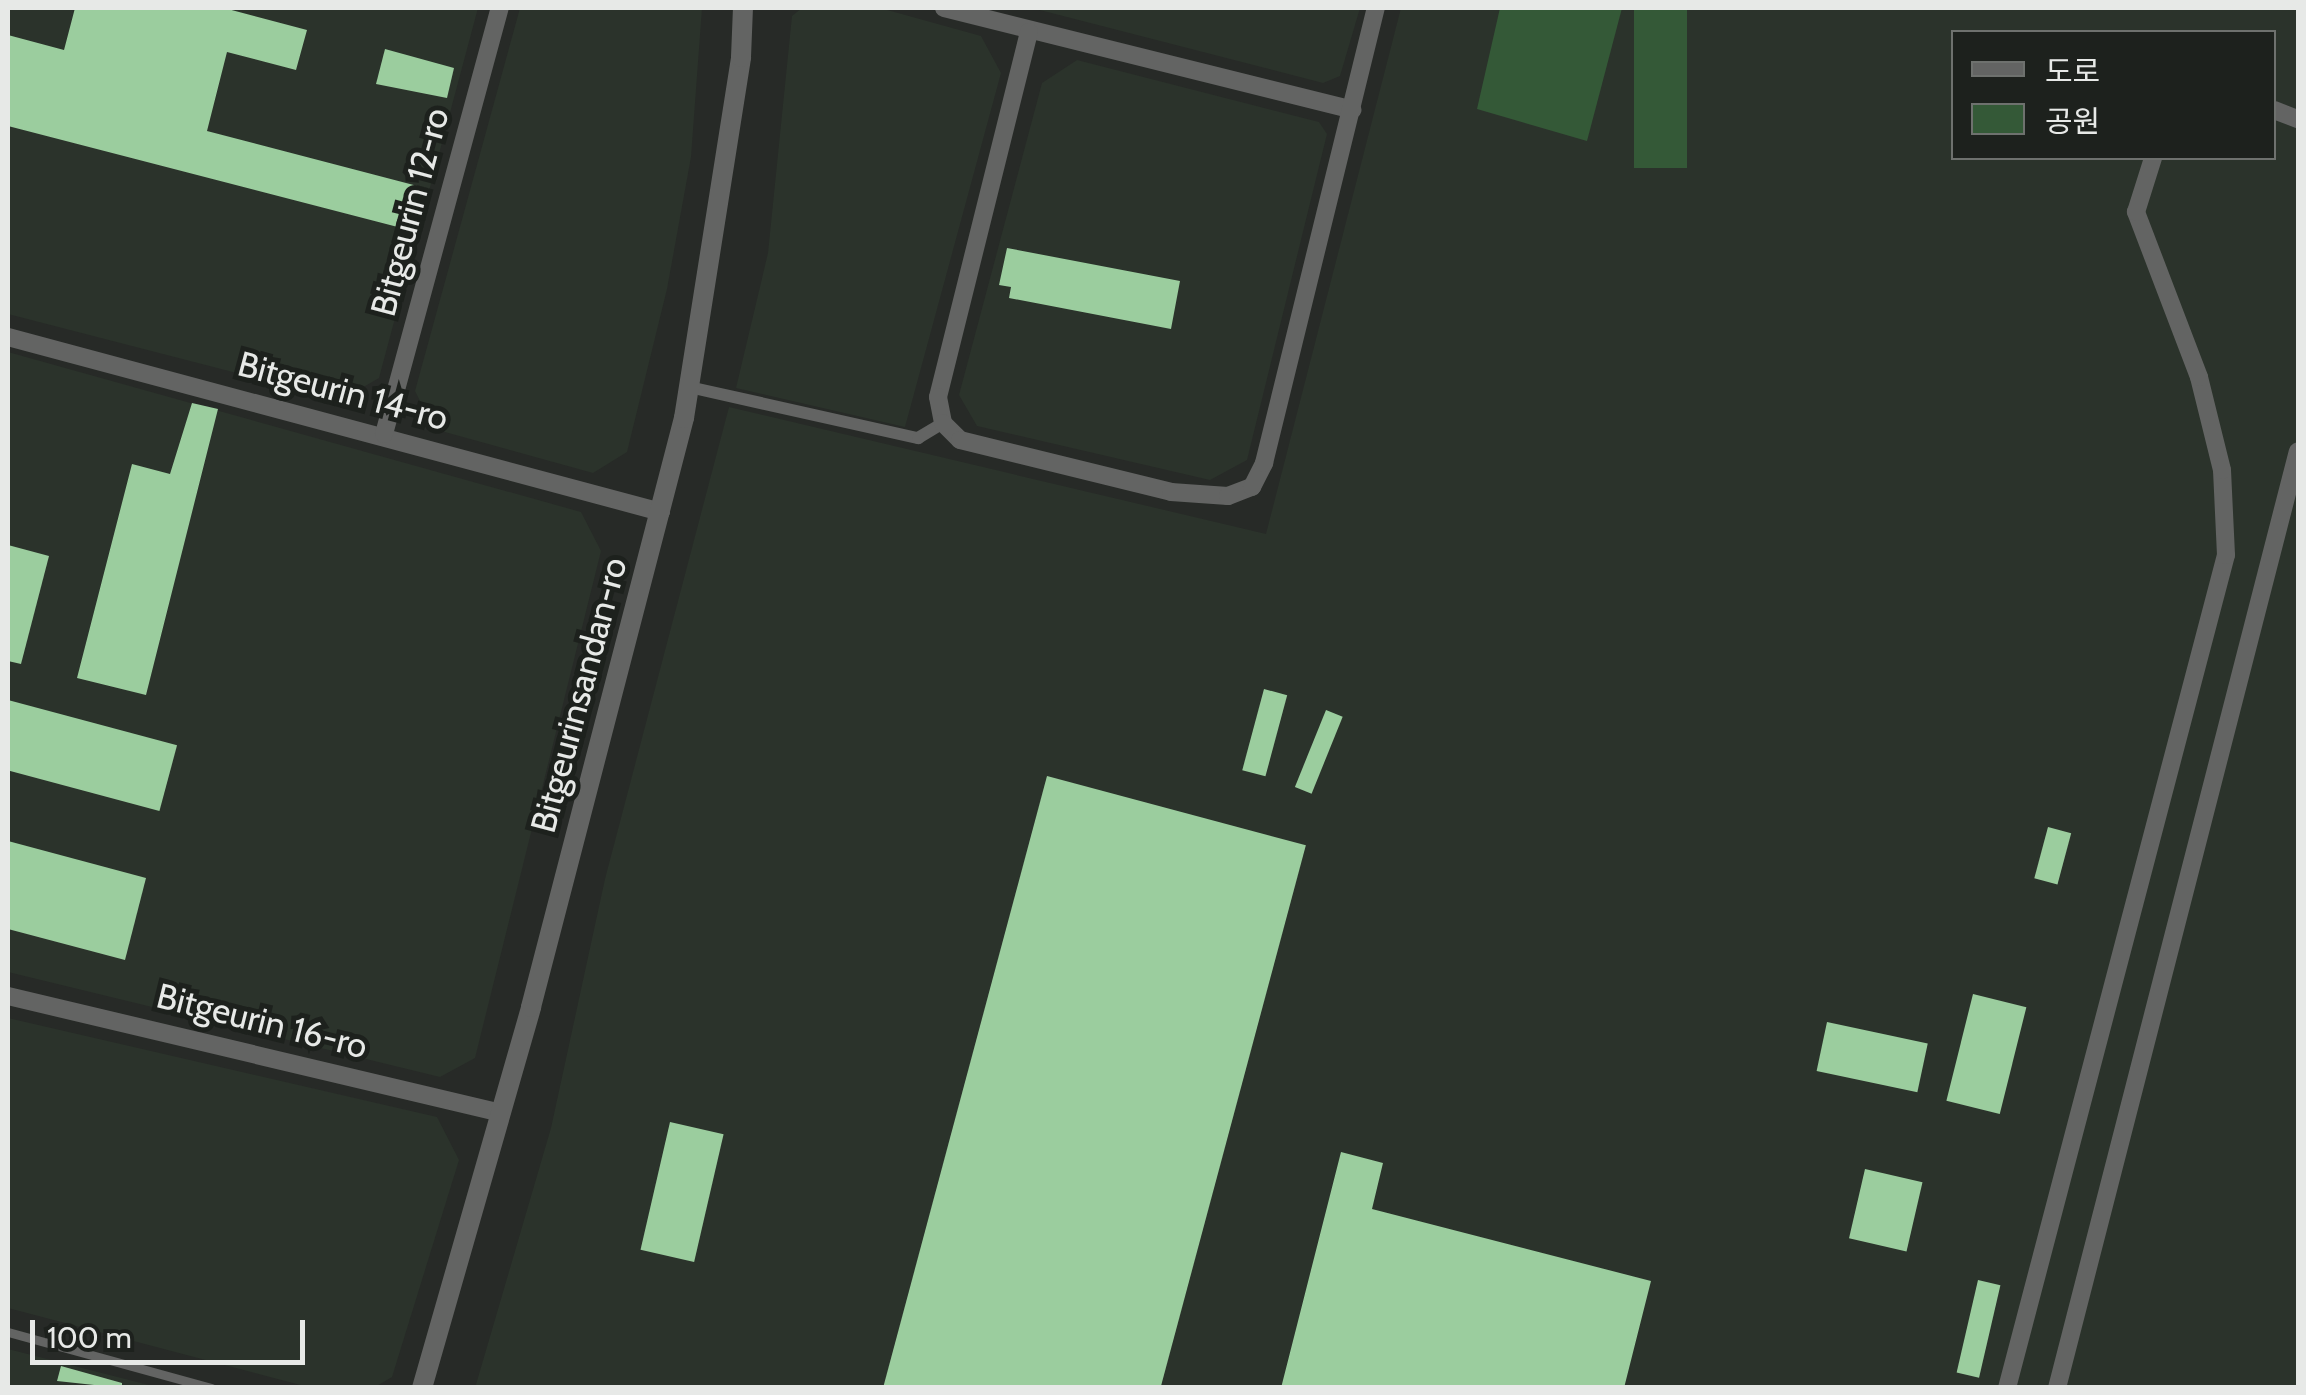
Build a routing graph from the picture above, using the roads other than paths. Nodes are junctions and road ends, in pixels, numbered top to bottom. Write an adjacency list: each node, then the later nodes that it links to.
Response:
1 (500, 8): 11 (street, Bitgeurin 12-ro)
2 (743, 8): 9 (street, Bitgeurinsandan-ro)
3 (944, 8): 5 (street)
4 (1376, 8): 6 (street)
5 (1029, 32): 6 (street); 10 (street)
6 (1352, 110): 10 (street)
7 (2152, 160): 19 (street)
8 (8, 337): 11 (street, Bitgeurin 14-ro)
9 (689, 387): 10 (street); 13 (street, Bitgeurinsandan-ro)
10 (943, 422)
11 (384, 434): 13 (street, Bitgeurin 14-ro)
12 (2298, 451): 20 (street)
13 (661, 512): 15 (street, Bitgeurinsandan-ro)
14 (8, 996): 15 (street, Bitgeurin 16-ro)
15 (501, 1113): 18 (street, Bitgeurinsandan-ro)
16 (8, 1332): 17 (lane)
17 (212, 1388)
18 (422, 1388)
19 (2007, 1388)
20 (2057, 1388)

